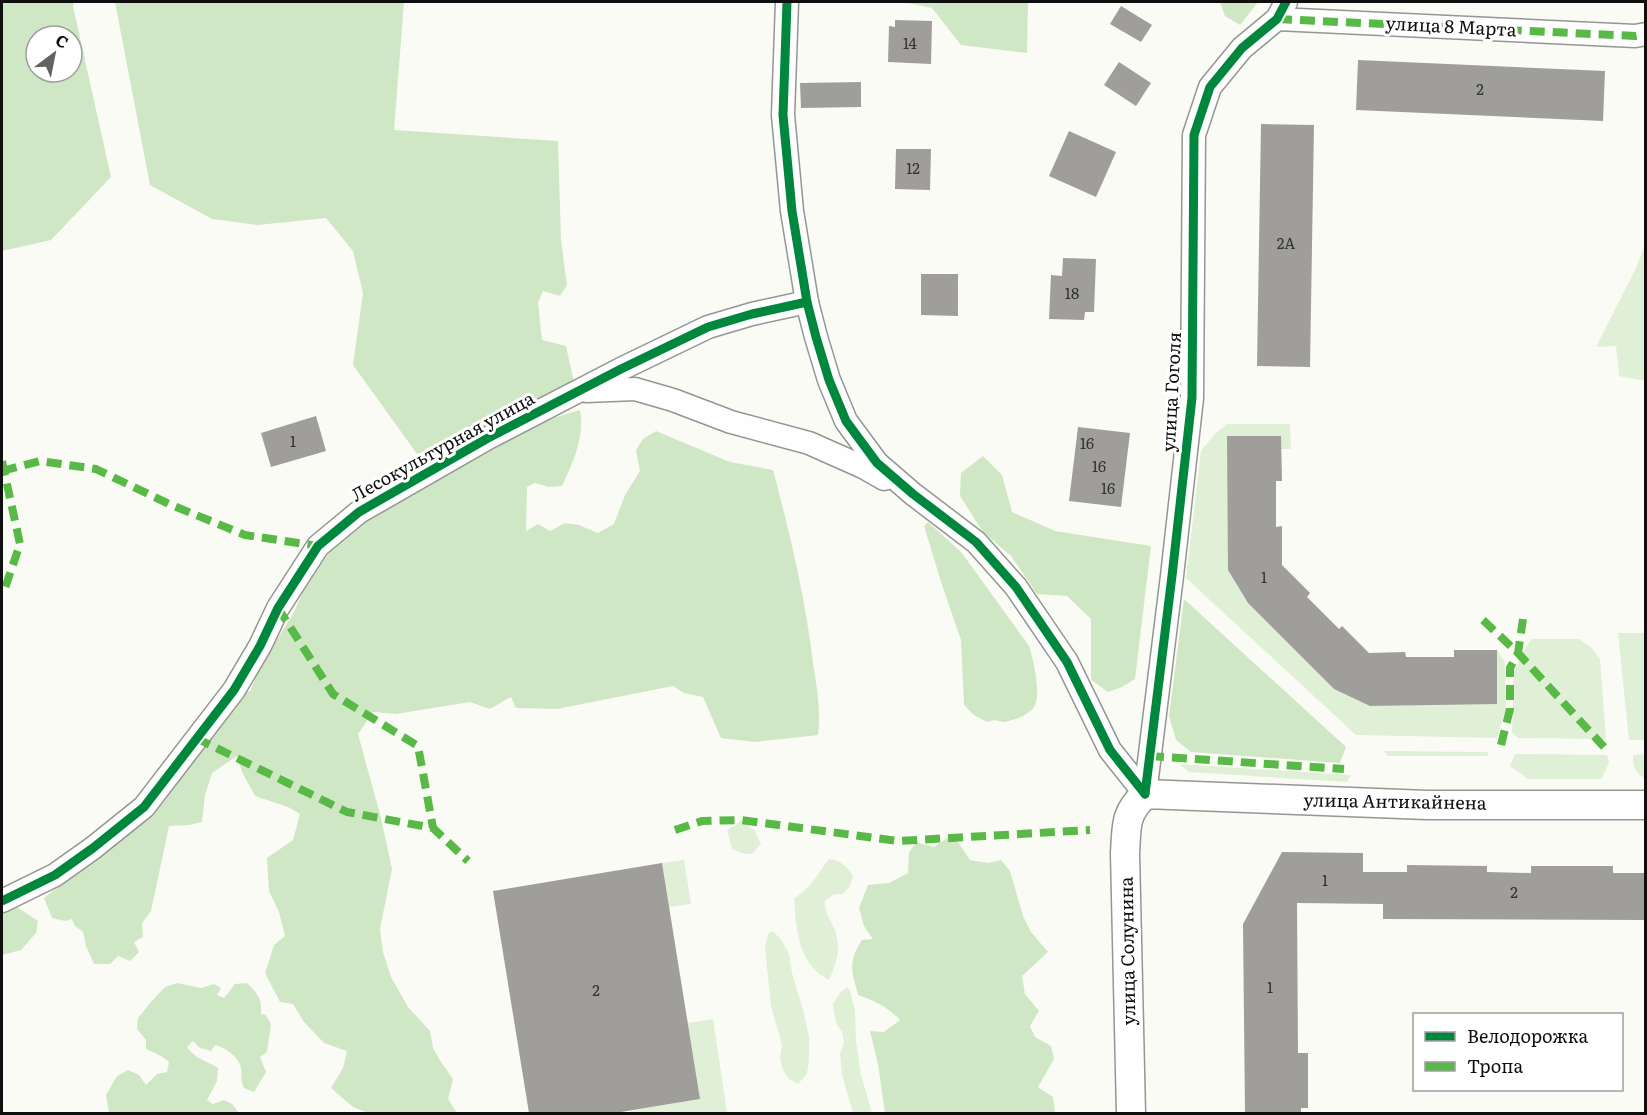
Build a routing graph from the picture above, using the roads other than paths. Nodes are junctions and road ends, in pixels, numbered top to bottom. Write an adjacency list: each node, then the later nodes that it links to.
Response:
1 (787, 2): 4 (street, Лесокультурная улица)
2 (1281, 10): 3 (street, улица 8 Марта); 7 (street, улица Гоголя)
3 (1646, 34)
4 (807, 302): 5 (street, Лесокультурная улица); 6 (street, Лесокультурная улица)
5 (578, 391): 6 (street, Лесокультурная улица); 9 (street, Лесокультурная улица)
6 (913, 495): 7 (street, Лесокультурная улица)
7 (1145, 794): 8 (street, улица Антикайнена); 10 (street, улица Солунина)
8 (1646, 805)
9 (2, 901)
10 (1131, 1113)

